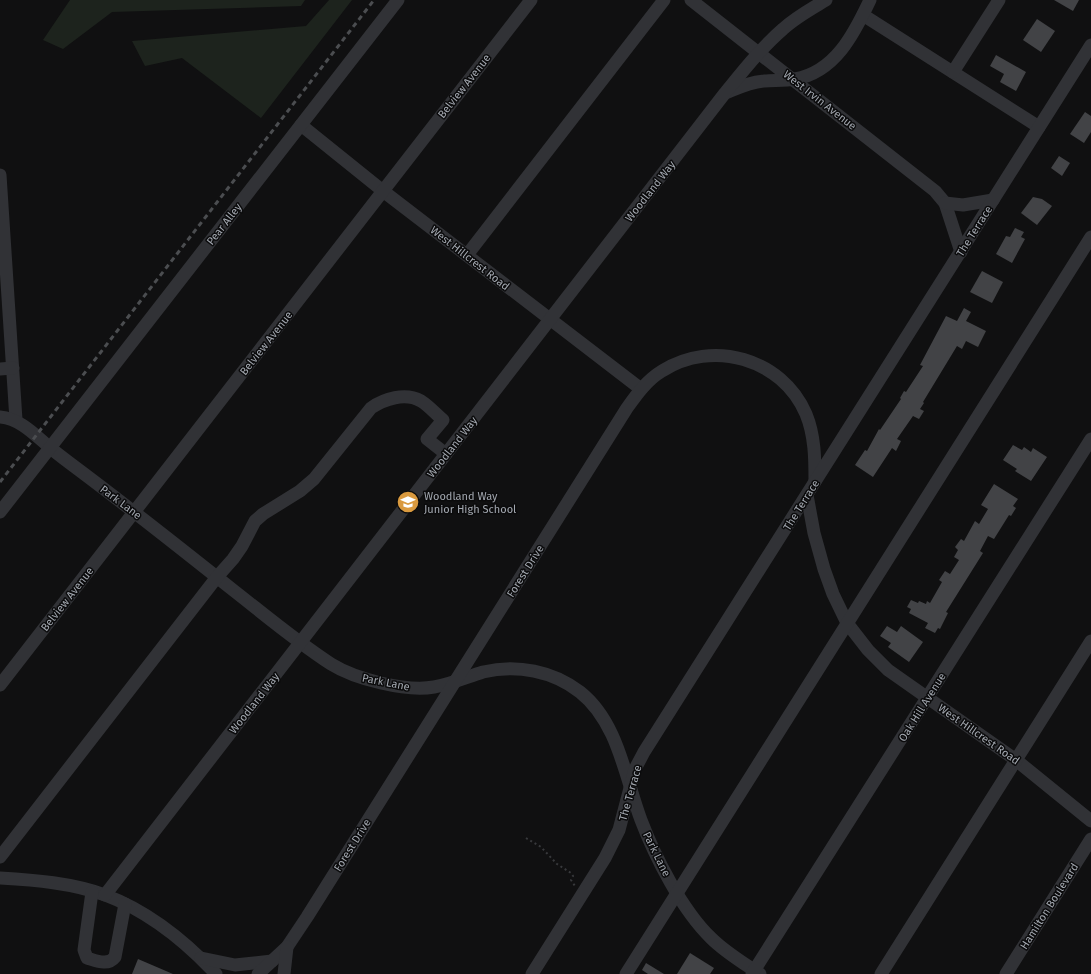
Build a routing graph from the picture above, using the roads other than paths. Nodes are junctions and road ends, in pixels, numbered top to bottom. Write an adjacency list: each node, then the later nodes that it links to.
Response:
1 (398, 0): 14 (street, Pear Alley)
2 (530, 0): 17 (street, Belview Avenue)
3 (664, 0): 22 (street)
4 (691, 0): 10 (street, West Irvin Avenue)
5 (826, 0): 10 (street, Woodland Way)
6 (870, 0): 8 (street, Woodland Way)
7 (999, 0): 11 (street)
8 (863, 15): 11 (street); 12 (street, Woodland Way)
9 (1091, 45): 15 (street, The Terrace)
10 (759, 52): 12 (street, West Irvin Avenue); 13 (street, Woodland Way)
11 (953, 72): 15 (street)
12 (794, 79): 13 (street, Woodland Way); 19 (street, West Irvin Avenue)
13 (725, 93): 23 (street, Woodland Way)
14 (301, 125): 17 (street, West Hillcrest Road); 29 (street, Pear Alley)
15 (1039, 127): 18 (street, The Terrace)
16 (0, 175): 24 (street)
17 (383, 191): 22 (street, West Hillcrest Road); 35 (street, Belview Avenue)
18 (993, 200): 19 (street); 21 (street, The Terrace)
19 (945, 203): 21 (street, West Irvin Avenue)
20 (1091, 237): 37 (street)
21 (960, 252): 32 (street, The Terrace)
22 (467, 255): 23 (street, West Hillcrest Road)
23 (551, 320): 25 (street, West Hillcrest Road); 30 (street, Woodland Way)
24 (6, 369): 27 (street)
25 (641, 389): 32 (street, Forest Drive); 40 (street, Forest Drive)
26 (0, 418): 27 (street, Park Lane)
27 (16, 420): 29 (street, Park Lane)
28 (1091, 439): 31 (street, Oak Hill Avenue)
29 (49, 448): 34 (street, Pear Alley); 35 (street, Park Lane)
30 (446, 454): 36 (street); 39 (street, Woodland Way)
31 (1087, 454): 42 (street, Oak Hill Avenue)
32 (815, 483): 33 (street, The Terrace)
33 (807, 495): 37 (street, West Hillcrest Road); 44 (street, The Terrace)
34 (0, 512)
35 (135, 512): 36 (street, Park Lane); 41 (street, Belview Avenue)
36 (217, 577): 39 (street, Park Lane); 47 (street)
37 (847, 623): 42 (street, West Hillcrest Road); 50 (street)
38 (1091, 640): 43 (street)
39 (301, 643): 40 (street, Park Lane); 49 (street, Woodland Way)
40 (456, 681): 44 (street, Park Lane); 52 (street, Forest Drive)
41 (0, 685)
42 (927, 698): 43 (street, West Hillcrest Road); 55 (street, Oak Hill Avenue)
43 (1016, 760): 45 (street, West Hillcrest Road); 61 (street)
44 (630, 787): 50 (street, Park Lane); 59 (street, The Terrace)
45 (1091, 821)
46 (1091, 839): 62 (street, Hamilton Boulevard)
47 (0, 857)
48 (0, 878): 49 (street)
49 (99, 893): 51 (street); 51 (street)
50 (677, 893): 55 (street, Park Lane); 60 (street)
51 (125, 904): 53 (street)
52 (287, 947): 54 (street, Forest Drive); 58 (street)
53 (200, 957): 54 (street); 56 (street)
54 (272, 961): 57 (street, Forest Drive)
55 (755, 973)
56 (216, 974)
57 (258, 974)
58 (284, 974)
59 (532, 974)
60 (626, 974)
61 (881, 974)
62 (1006, 974)

